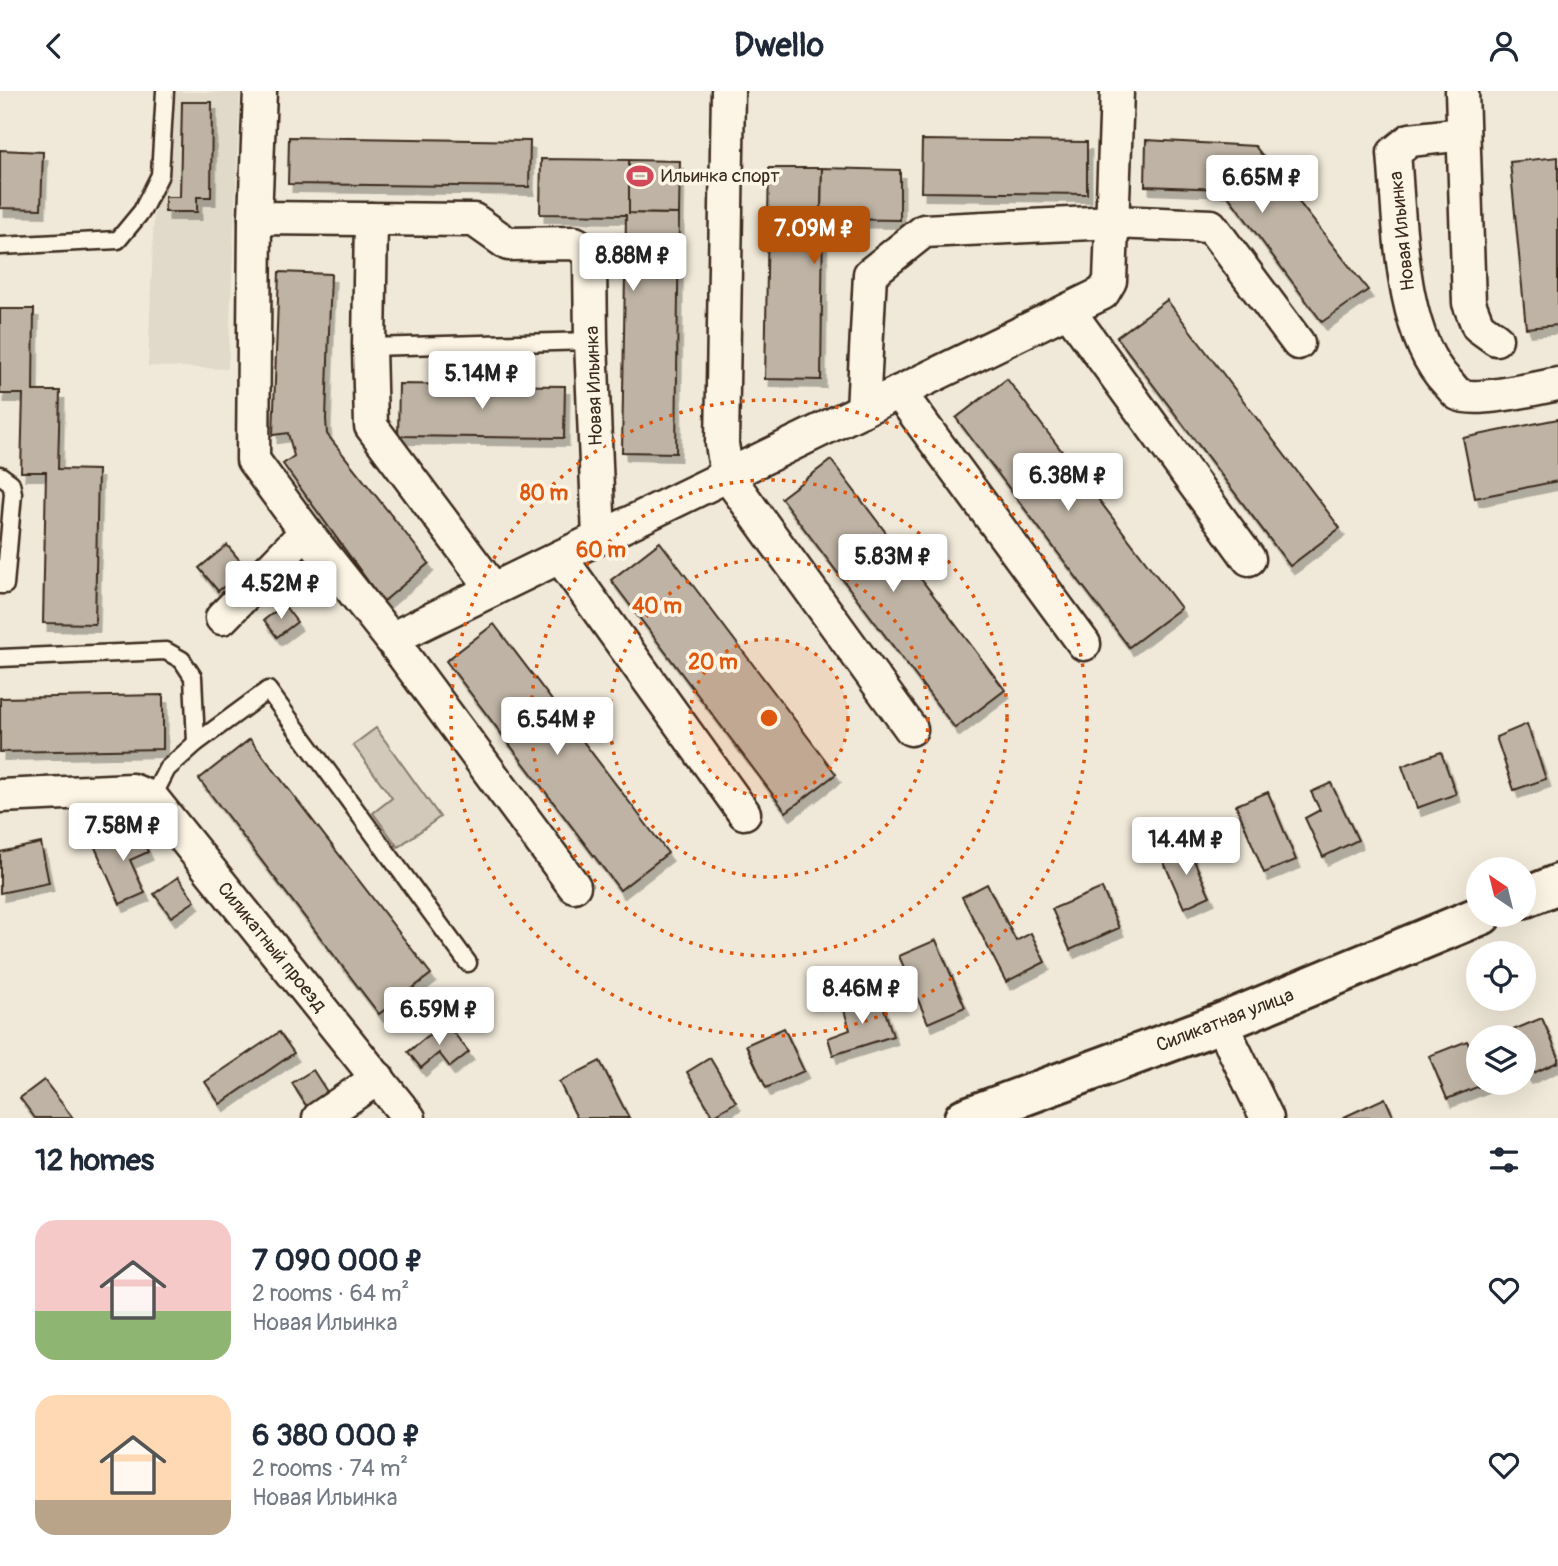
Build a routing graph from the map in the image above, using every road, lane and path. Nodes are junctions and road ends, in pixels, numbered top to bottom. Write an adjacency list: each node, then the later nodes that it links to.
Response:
1 (166, 91): 10 (lane)
2 (260, 91): 7 (street)
3 (728, 91): 20 (street)
4 (1117, 91): 9 (street)
5 (1462, 91): 6 (street)
6 (1463, 134): 12 (street); 16 (street, Новая Ильинка)
7 (255, 218): 8 (street, Новая Ильинка); 21 (street)
8 (371, 219): 13 (street, Новая Ильинка); 15 (street)
9 (1113, 222): 11 (street); 14 (street); 18 (street)
10 (0, 246)
11 (1068, 310): 17 (street); 24 (street)
12 (1496, 339)
13 (592, 341): 15 (lane); 22 (street, Новая Ильинка)
14 (1298, 344)
15 (369, 347): 26 (street)
16 (1558, 384)
17 (899, 392): 18 (street); 29 (street)
18 (863, 410): 20 (street)
19 (0, 475): 25 (lane)
20 (727, 475): 22 (street); 31 (street)
21 (306, 532): 27 (street); 28 (street)
22 (599, 538): 23 (street)
23 (560, 557): 26 (street); 35 (street)
24 (1249, 559)
25 (0, 585)
26 (493, 589): 28 (street)
27 (222, 618)
28 (391, 639): 37 (street)
29 (1084, 644)
30 (0, 658): 32 (lane)
31 (911, 729)
32 (196, 743): 34 (lane); 40 (lane)
33 (0, 796): 34 (street)
34 (152, 798): 42 (street, Силикатный проезд)
35 (744, 813)
36 (1558, 884): 38 (street)
37 (575, 886)
38 (1536, 893)
39 (1466, 922): 41 (street, Силикатная улица)
40 (468, 963)
41 (1221, 1023): 45 (street, Силикатная улица); 46 (street)
42 (378, 1078): 43 (street); 44 (street, Силикатный проезд)
43 (318, 1118)
44 (409, 1118)
45 (964, 1118)
46 (1267, 1118)

